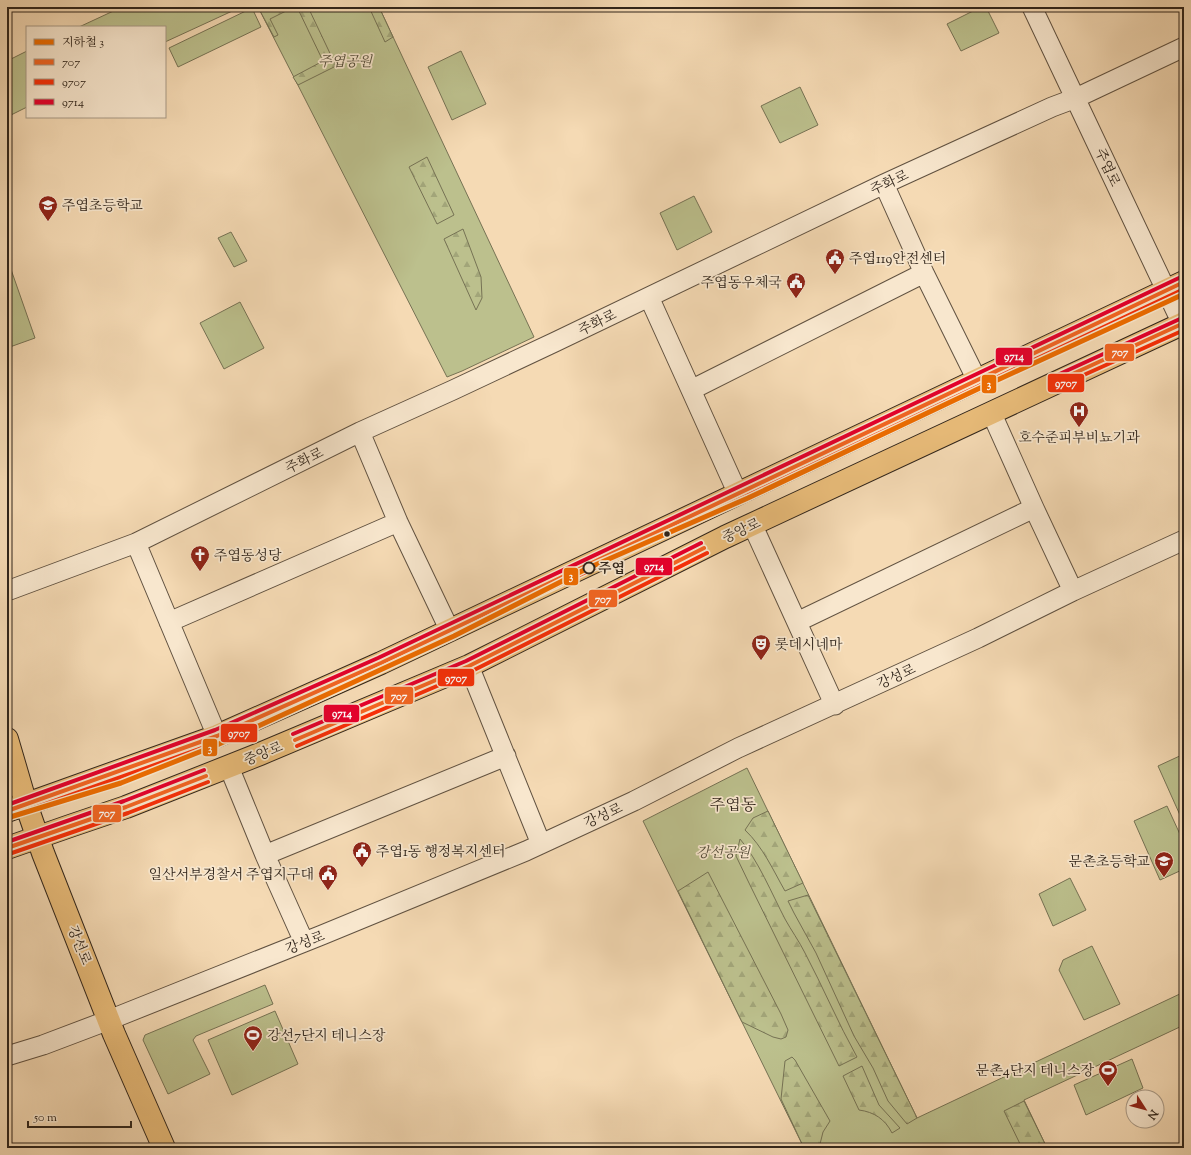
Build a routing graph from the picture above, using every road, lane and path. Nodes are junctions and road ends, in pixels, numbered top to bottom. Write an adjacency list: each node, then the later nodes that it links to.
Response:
1 (1032, 7): 3 (street, 주엽로)
2 (1184, 47): 3 (street, 주화로)
3 (1076, 98): 4 (street, 주화로); 6 (street, 주엽로)
4 (884, 184): 5 (street); 7 (street, 주화로)
5 (924, 273): 9 (street); 10 (street)
6 (1175, 286): 8 (street, 주엽로); 9 (main road)
7 (649, 297): 10 (street); 12 (street, 주화로)
8 (1183, 325): 11 (main road, 중앙로)
9 (977, 380): 13 (main road)
10 (691, 390): 13 (street)
11 (991, 412): 14 (street); 16 (main road, 중앙로)
12 (360, 432): 15 (street); 18 (street, 주화로)
13 (738, 494): 23 (main road)
14 (1034, 508): 20 (street); 22 (street)
15 (398, 522): 21 (street); 23 (street)
16 (752, 524): 22 (street); 24 (main road, 중앙로)
17 (1184, 540): 20 (street, 강성로)
18 (136, 543): 19 (street, 주화로); 21 (street)
19 (7, 591)
20 (1073, 591): 25 (street, 강성로)
21 (169, 622): 26 (street)
22 (797, 622): 25 (street)
23 (450, 631): 26 (main road)
24 (469, 666): 28 (street); 29 (main road, 중앙로)
25 (835, 705): 32 (street, 강성로)
26 (217, 736): 30 (main road)
27 (7, 739): 30 (main road, 강선로)
28 (506, 756): 32 (street); 34 (street)
29 (229, 767): 31 (main road, 중앙로); 34 (street)
30 (17, 808): 31 (main road, 강선로)
31 (38, 837): 33 (main road, 중앙로); 36 (main road, 강선로)
32 (541, 844): 35 (street, 강성로)
33 (7, 848)
34 (265, 855): 35 (street)
35 (304, 942): 36 (street, 강성로)
36 (110, 1020): 37 (street, 강성로); 38 (main road, 강선로)
37 (7, 1056)
38 (164, 1148)

